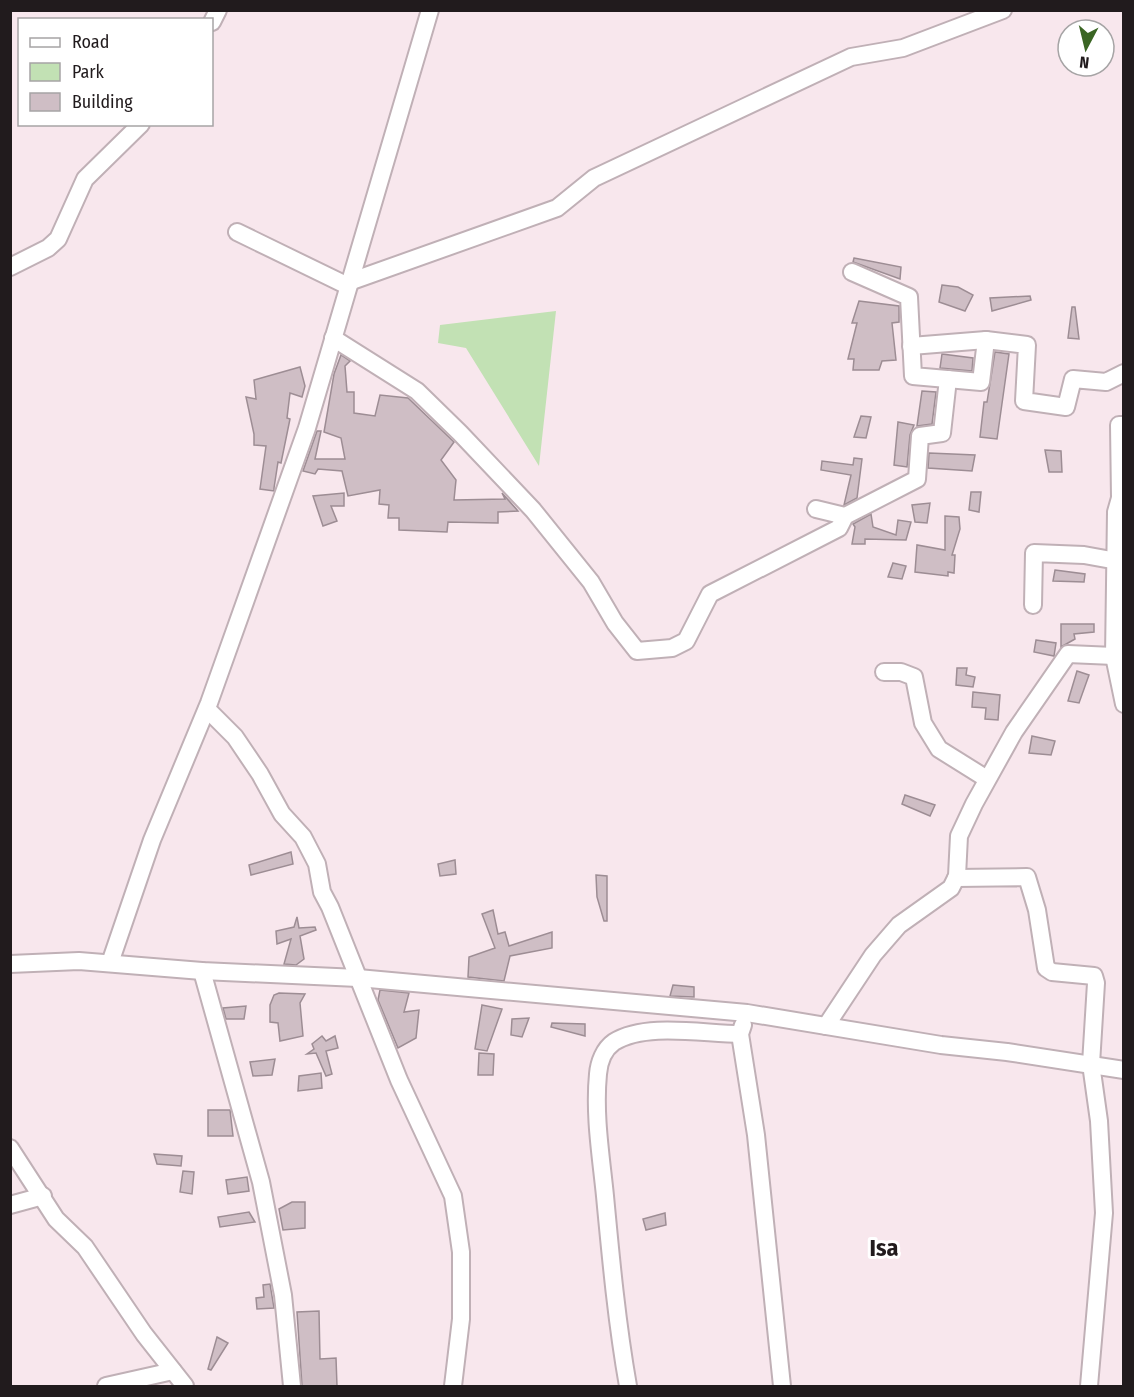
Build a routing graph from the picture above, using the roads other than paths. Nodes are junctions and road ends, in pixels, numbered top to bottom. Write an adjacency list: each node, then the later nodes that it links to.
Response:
1 (430, 10): 7 (street)
2 (1003, 10): 7 (street)
3 (139, 126): 5 (street)
4 (237, 232): 7 (street)
5 (10, 267)
6 (852, 272): 10 (street)
7 (349, 284): 8 (street)
8 (333, 338): 15 (street); 21 (street)
9 (986, 340): 10 (street); 11 (street); 12 (street)
10 (911, 346): 12 (street)
11 (1124, 373)
12 (948, 379): 15 (street)
13 (1124, 425): 16 (street)
14 (816, 509): 15 (street)
15 (846, 516)
16 (1117, 561): 17 (street); 18 (street)
17 (1033, 605)
18 (1114, 656): 20 (street); 22 (street)
19 (884, 672): 22 (street)
20 (1124, 704)
21 (207, 709): 24 (street); 27 (street)
22 (987, 779): 23 (street)
23 (956, 878): 29 (street); 31 (street)
24 (110, 963): 25 (street); 26 (street)
25 (10, 964)
26 (202, 971): 27 (street); 39 (street)
27 (358, 978): 28 (street); 40 (street)
28 (747, 1012): 29 (street); 30 (street)
29 (826, 1026): 31 (street)
30 (740, 1034): 41 (street); 42 (street)
31 (1091, 1064): 32 (street); 43 (street)
32 (1124, 1070)
33 (10, 1148): 34 (street)
34 (43, 1196): 35 (street); 36 (street)
35 (10, 1205)
36 (173, 1371): 37 (street); 38 (street)
37 (106, 1386)
38 (185, 1386)
39 (292, 1386)
40 (453, 1386)
41 (628, 1386)
42 (782, 1386)
43 (1089, 1386)

